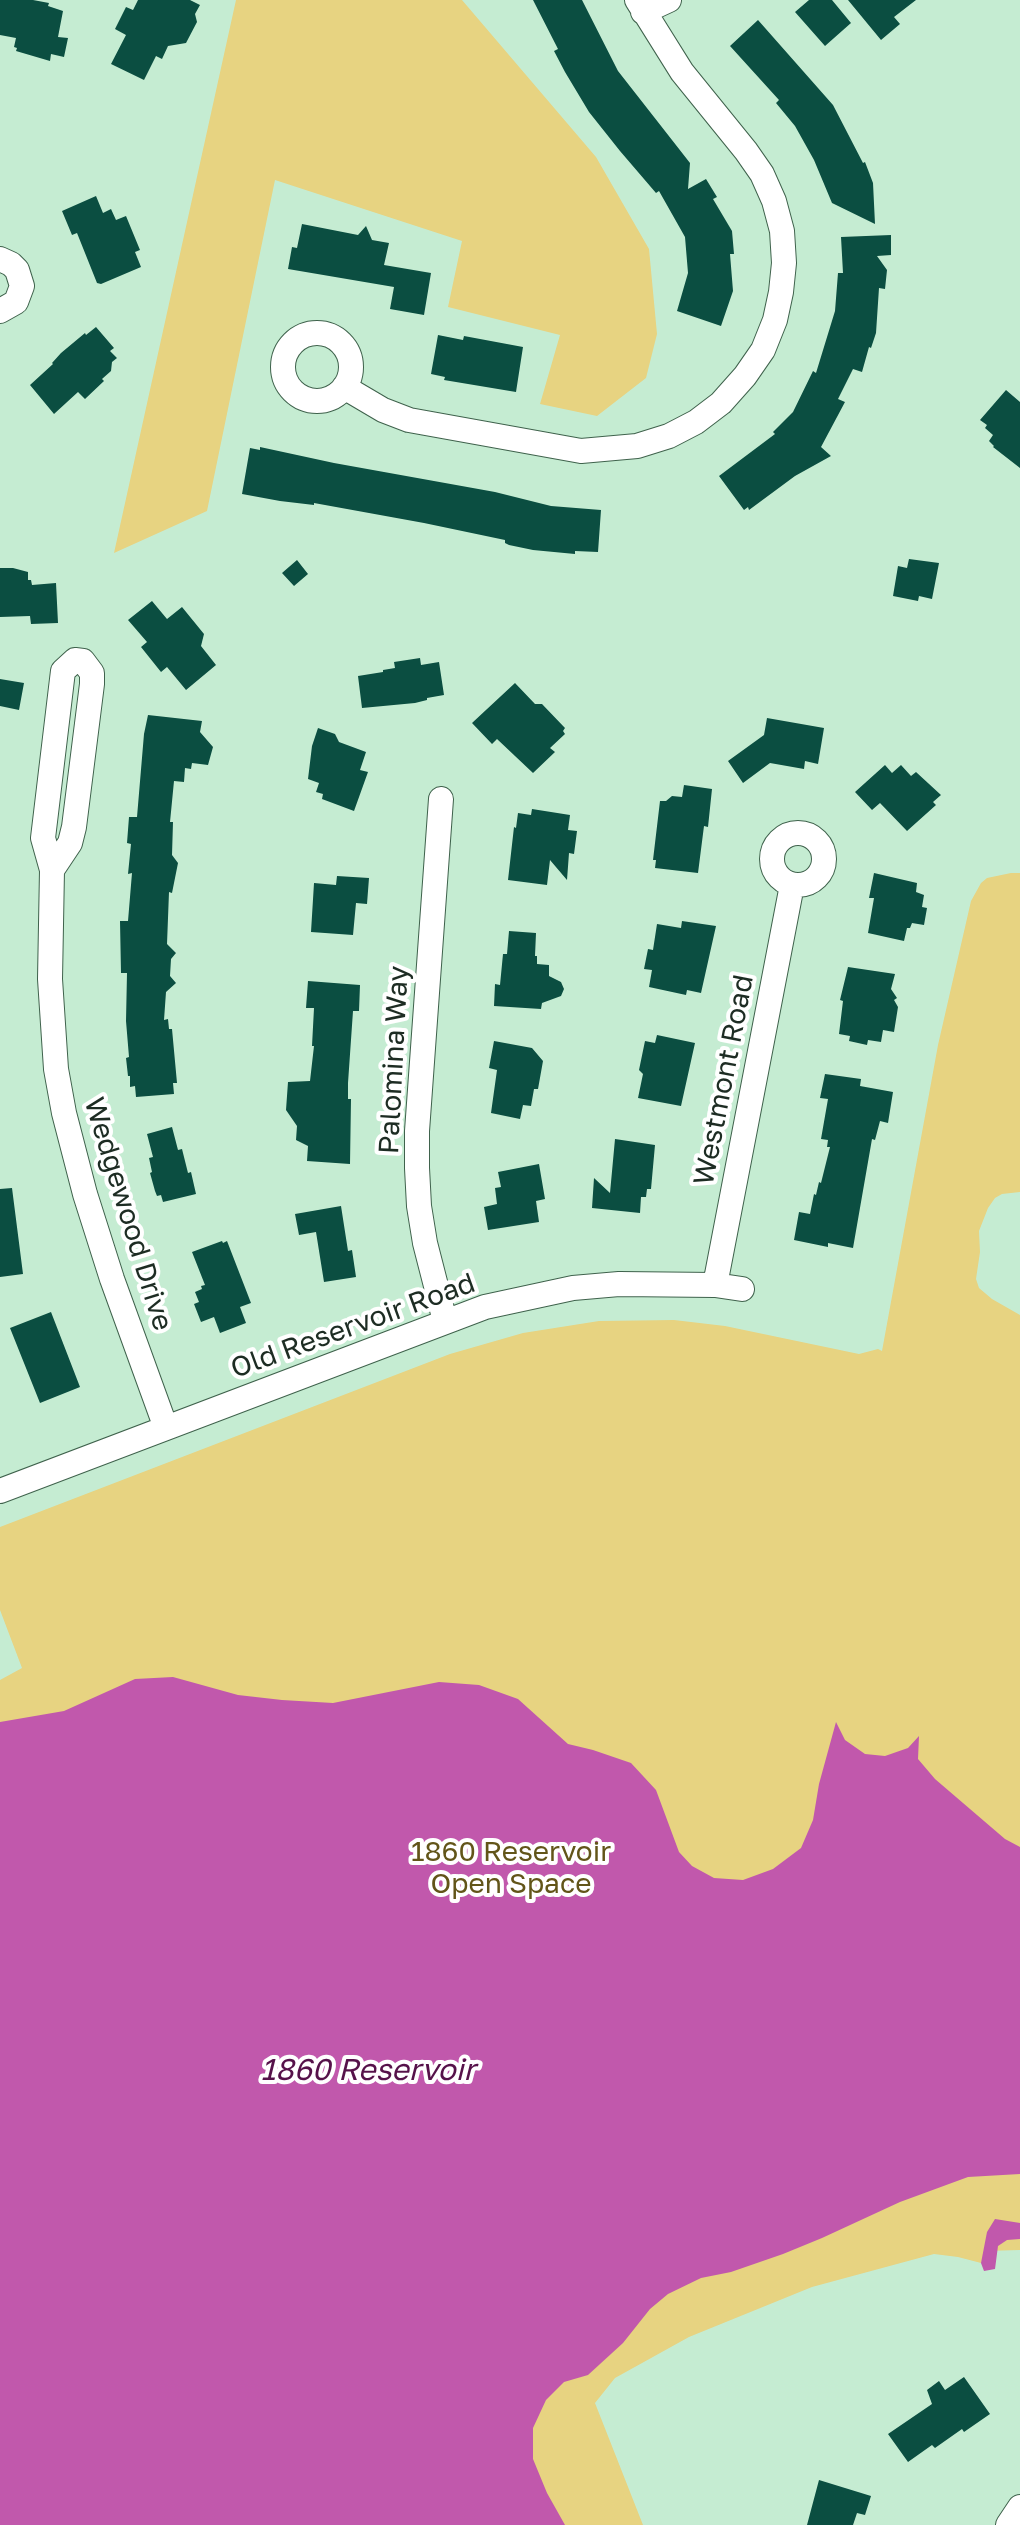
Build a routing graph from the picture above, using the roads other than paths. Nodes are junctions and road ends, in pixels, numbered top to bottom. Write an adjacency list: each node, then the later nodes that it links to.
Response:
1 (669, 0): 2 (street)
2 (640, 6): 5 (street)
3 (0, 259): 4 (street)
4 (0, 311)
5 (344, 387)
6 (441, 799): 11 (street, Palomina Way)
7 (52, 870): 7 (street, Wedgewood Drive); 12 (street, Wedgewood Drive)
8 (792, 885): 9 (street, Westmont Road)
9 (715, 1285): 10 (street, Old Reservoir Road); 11 (street, Old Reservoir Road)
10 (742, 1289)
11 (445, 1321): 12 (street, Old Reservoir Road)
12 (166, 1428): 13 (street, Old Reservoir Road)
13 (0, 1491)
14 (1020, 2507): 15 (street)
15 (1008, 2525)

